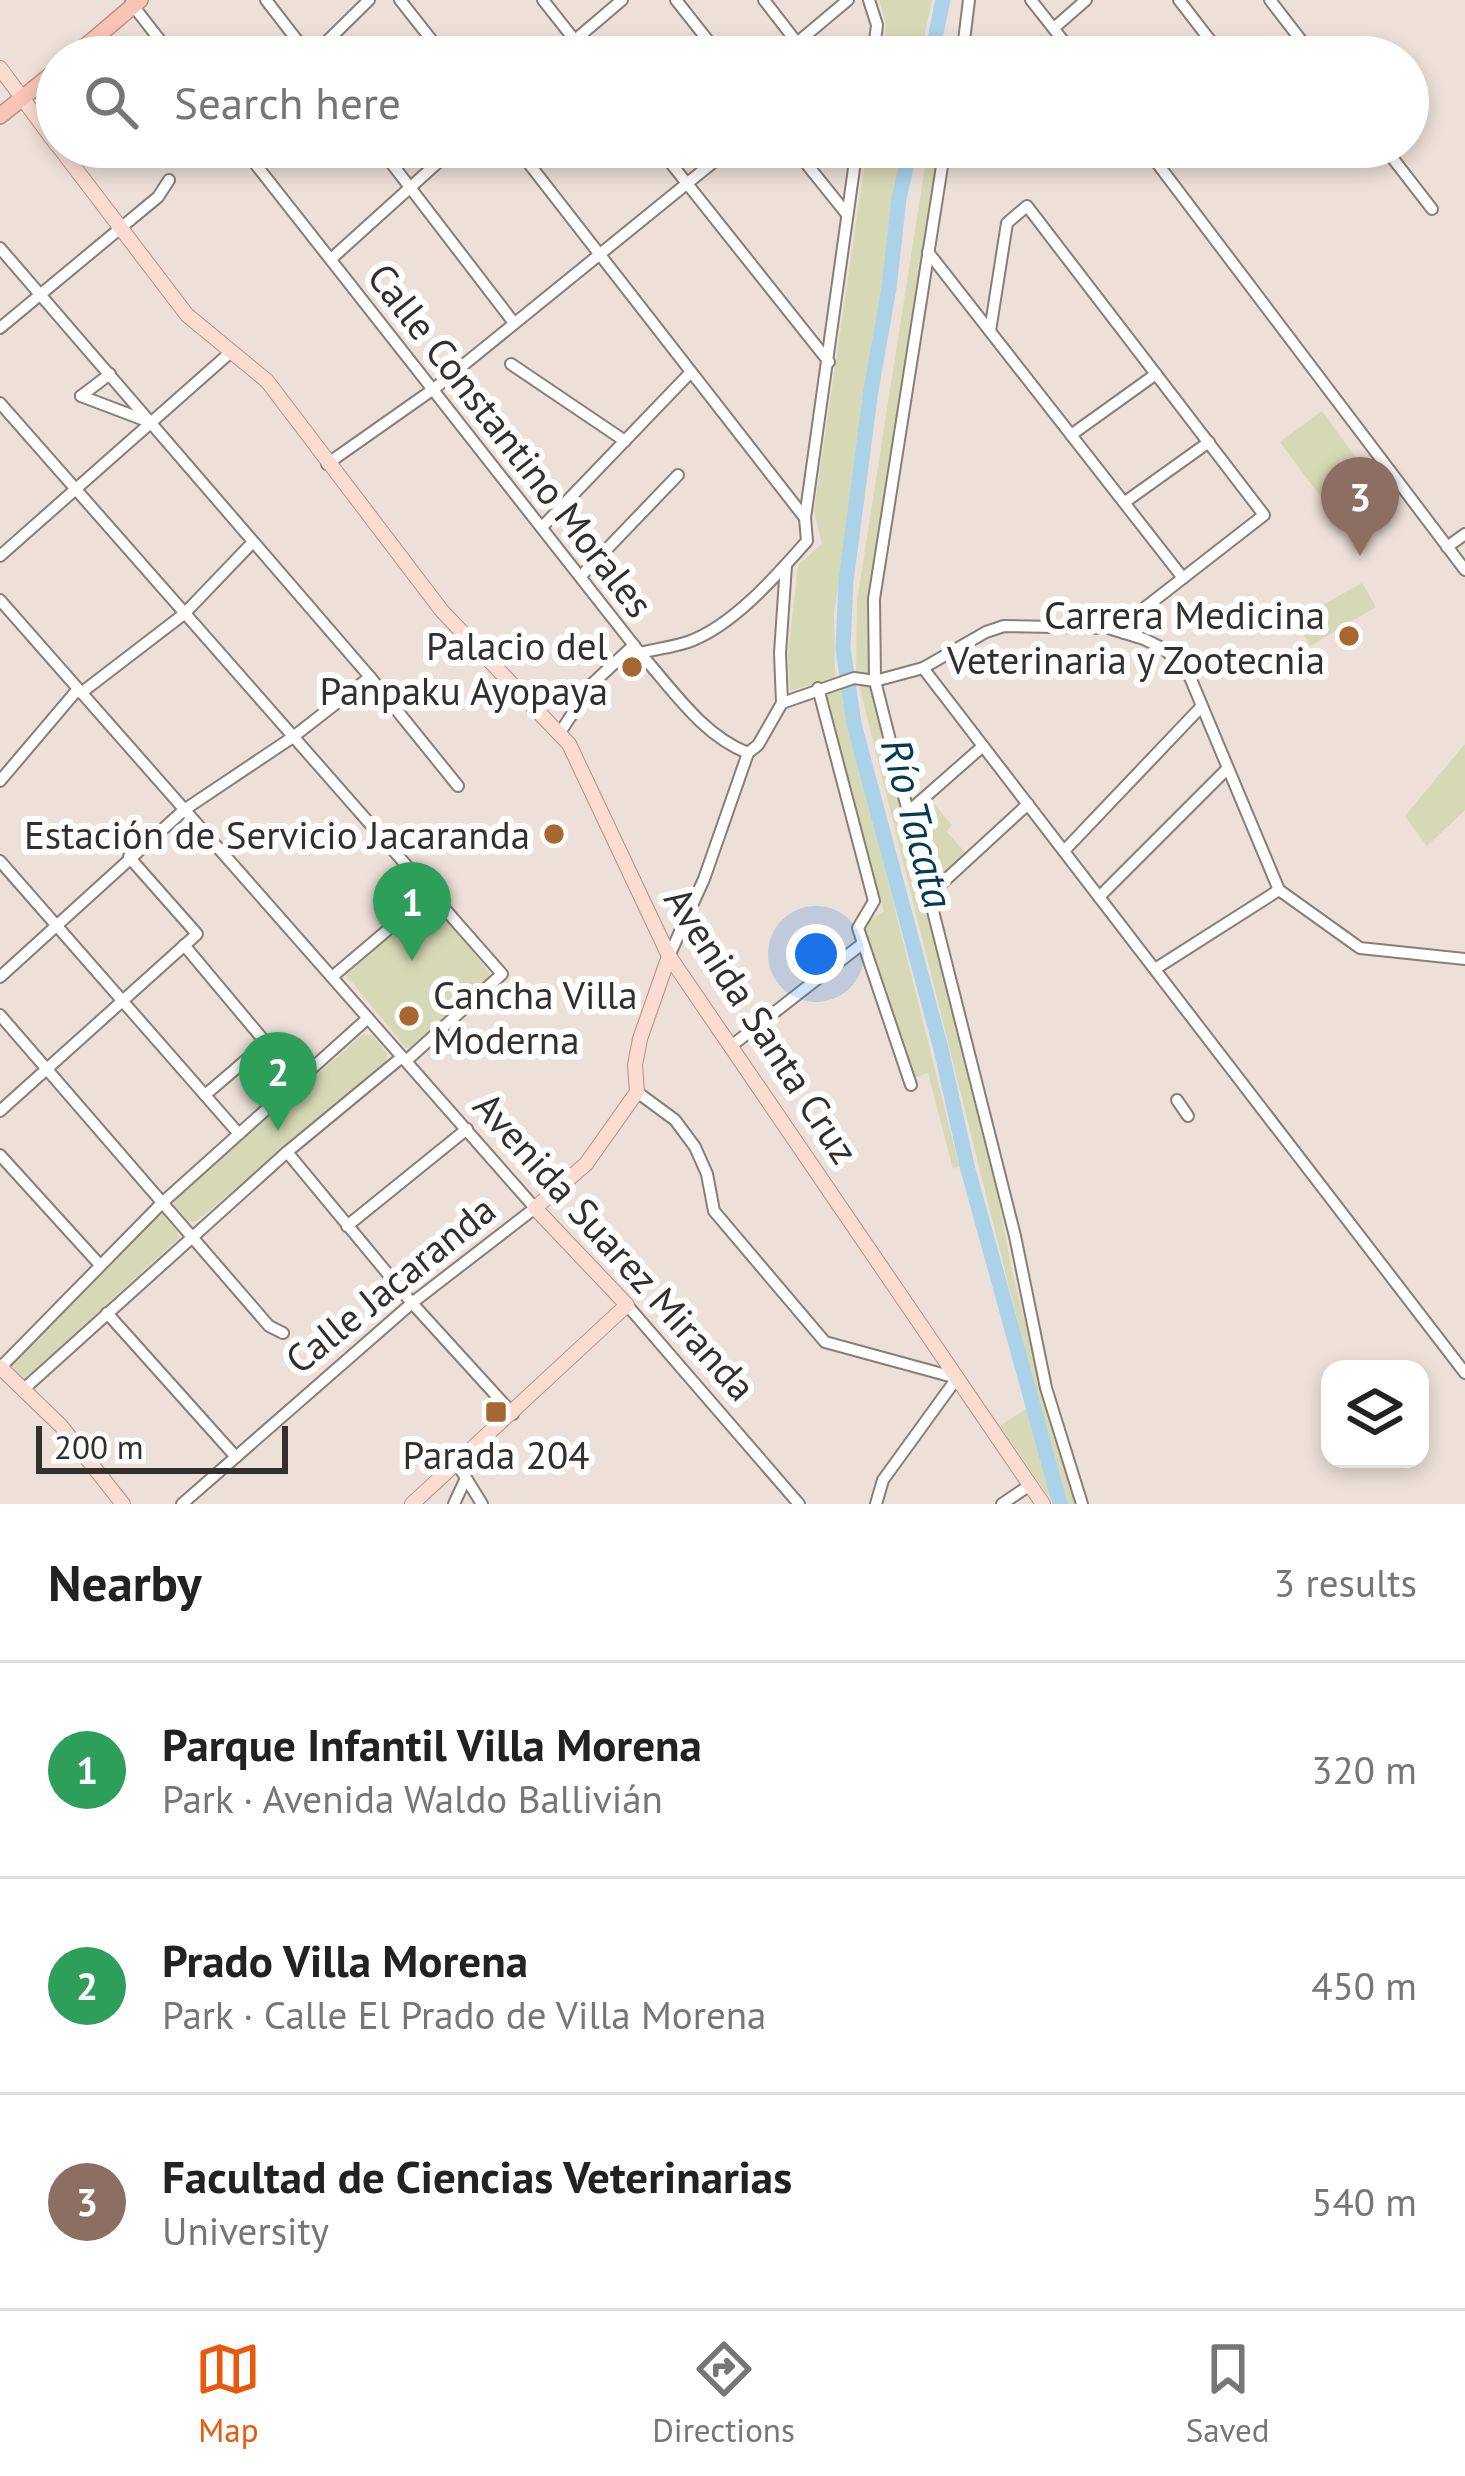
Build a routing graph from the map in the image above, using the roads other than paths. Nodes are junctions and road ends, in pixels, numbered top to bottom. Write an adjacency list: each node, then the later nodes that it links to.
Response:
1 (266, 0): 19 (street)
2 (369, 0): 20 (street)
3 (400, 0): 21 (street)
4 (543, 0): 22 (street)
5 (622, 0): 23 (street)
6 (676, 0): 24 (street)
7 (764, 0): 25 (street)
8 (848, 0): 26 (street)
9 (869, 0): 27 (street)
10 (969, 0): 28 (street)
11 (1031, 0): 16 (street)
12 (1086, 0): 16 (street)
13 (1179, 0): 30 (street)
14 (1270, 0): 31 (street)
15 (134, 2): 17 (highway); 18 (street)
16 (1054, 28): 29 (street)
17 (96, 36)
18 (158, 36)
19 (294, 36)
20 (332, 36)
21 (428, 36)
22 (572, 36)
23 (580, 36)
24 (704, 36)
25 (791, 36)
26 (803, 36)
27 (876, 36)
28 (965, 36)
29 (1060, 36)
30 (1207, 36)
31 (1298, 36)
32 (0, 68): 34 (main road, Avenida Santa Cruz)
33 (36, 87): 34 (highway)
34 (22, 98): 35 (highway); 36 (main road, Avenida Santa Cruz)
35 (0, 116)
36 (36, 117)
37 (74, 168): 54 (main road, Avenida Santa Cruz)
38 (259, 168): 58 (street, Calle Constantino Morales)
39 (395, 168): 51 (street)
40 (432, 168): 51 (street)
41 (532, 168): 57 (street)
42 (674, 168): 50 (street)
43 (707, 168): 50 (street)
44 (810, 168): 53 (street)
45 (854, 168): 53 (street)
46 (942, 168): 56 (street)
47 (1161, 168): 83 (street)
48 (1400, 168): 52 (street)
49 (169, 180): 54 (street)
50 (687, 184): 57 (street); 64 (street)
51 (411, 188): 58 (street); 60 (street)
52 (1432, 209)
53 (846, 213): 64 (street)
54 (118, 228): 59 (street); 63 (main road, Avenida Santa Cruz)
55 (0, 248): 59 (street)
56 (928, 251): 62 (street); 95 (street)
57 (599, 255): 60 (street); 66 (street)
58 (331, 259): 69 (street, Calle Constantino Morales)
59 (40, 293): 61 (street); 67 (street)
60 (514, 323): 69 (street)
61 (0, 328)
62 (990, 331): 68 (street); 72 (street)
63 (232, 351): 71 (street); 75 (main road, Avenida Santa Cruz)
64 (829, 362): 79 (street)
65 (511, 364): 73 (street)
66 (690, 373): 73 (street); 79 (street)
67 (110, 374): 71 (street); 71 (street)
68 (1156, 374): 72 (street); 74 (street)
69 (435, 388): 75 (street); 80 (street, Calle Constantino Morales)
70 (0, 403): 77 (street)
71 (150, 422): 77 (street); 82 (street)
72 (1072, 435): 78 (street)
73 (625, 441): 80 (street)
74 (1209, 442): 78 (street); 88 (street)
75 (327, 464): 100 (main road, Avenida Santa Cruz)
76 (678, 475): 87 (street)
77 (76, 488): 84 (street); 90 (street)
78 (1124, 502): 88 (street)
79 (805, 518): 85 (street)
80 (543, 526): 87 (street, Calle Constantino Morales)
81 (1465, 534): 83 (street)
82 (253, 542): 90 (street); 94 (street)
83 (1448, 547): 86 (street)
84 (0, 556)
85 (786, 565): 92 (street); 98 (street)
86 (1465, 570)
87 (581, 576): 92 (street, Calle Constantino Morales)
88 (1184, 578): 91 (street)
89 (0, 600): 97 (street, Avenida Suarez Miranda)
90 (184, 614): 97 (street); 101 (street)
91 (1124, 633): 93 (street); 99 (street)
92 (637, 649): 100 (street); 103 (street, Calle Constantino Morales)
93 (922, 668): 95 (street); 102 (street)
94 (370, 677): 101 (street); 106 (street)
95 (875, 682): 96 (street); 109 (street)
96 (818, 688): 98 (street); 118 (street)
97 (80, 691): 105 (street); 108 (street, Avenida Suarez Miranda)
98 (782, 703): 103 (street)
99 (1201, 707): 104 (street); 110 (street)
100 (560, 734): 120 (main road, Avenida Santa Cruz)
101 (293, 737): 108 (street); 114 (street)
102 (983, 746): 107 (street); 109 (street)
103 (748, 753): 120 (street)
104 (1227, 769): 113 (street); 116 (street)
105 (0, 781)
106 (458, 786)
107 (1028, 804): 110 (street); 115 (street)
108 (184, 810): 111 (street); 123 (street, Avenida Suarez Miranda)
109 (908, 812): 115 (street)
110 (1064, 851): 116 (street)
111 (130, 856): 117 (street); 119 (street)
112 (0, 861): 117 (street)
113 (1279, 890): 121 (street); 122 (street)
114 (430, 893): 123 (street); 129 (street)
115 (929, 895): 168 (street)
116 (1100, 897): 122 (street)
117 (56, 924): 124 (street); 125 (street)
118 (862, 944): 128 (street); 131 (street)
119 (184, 945): 125 (street); 133 (street)
120 (669, 956): 128 (main road, Avenida Santa Cruz); 132 (main road)
121 (1465, 958)
122 (1155, 969): 151 (street)
123 (332, 976): 127 (street, Avenida Suarez Miranda)
124 (0, 977)
125 (122, 1002): 130 (street); 133 (street)
126 (0, 1016): 130 (street)
127 (368, 1018): 129 (street, Avenida Suarez Miranda); 138 (street)
128 (730, 1047): 152 (main road, Avenida Santa Cruz)
129 (404, 1059): 137 (street, Avenida Suarez Miranda); 139 (street)
130 (46, 1069): 135 (street); 141 (street)
131 (911, 1085)
132 (637, 1092): 142 (main road, Calle Jacaranda); 152 (street)
133 (205, 1095): 138 (street)
134 (1177, 1100): 136 (street)
135 (0, 1111)
136 (1188, 1115)
137 (467, 1129): 142 (street, Avenida Suarez Miranda); 143 (street)
138 (239, 1134): 141 (street)
139 (287, 1151): 143 (street); 144 (street)
140 (0, 1155): 145 (street)
141 (162, 1203): 144 (street); 145 (street)
142 (535, 1208): 146 (street, Calle Jacaranda); 147 (main road, Avenida Suarez Miranda)
143 (347, 1226): 146 (street)
144 (191, 1236): 148 (street); 149 (street)
145 (100, 1264): 150 (street)
146 (412, 1304): 154 (street); 155 (street, Calle Jacaranda)
147 (627, 1305): 154 (main road); 164 (street, Avenida Suarez Miranda)
148 (107, 1313): 153 (street); 155 (street)
149 (283, 1334)
150 (0, 1367): 153 (main road)
151 (1465, 1373)
152 (957, 1378): 158 (main road, Avenida Santa Cruz); 165 (street)
153 (26, 1388): 159 (main road)
154 (513, 1414): 156 (main road)
155 (236, 1457): 160 (street, Calle Jacaranda)
156 (456, 1462): 157 (street); 161 (main road)
157 (466, 1478): 162 (street); 163 (street)
158 (1025, 1494): 166 (street); 167 (main road, Avenida Santa Cruz)
159 (123, 1504)
160 (182, 1504)
161 (412, 1504)
162 (454, 1504)
163 (482, 1504)
164 (799, 1504)
165 (876, 1504)
166 (1002, 1504)
167 (1043, 1504)
168 (1082, 1504)

